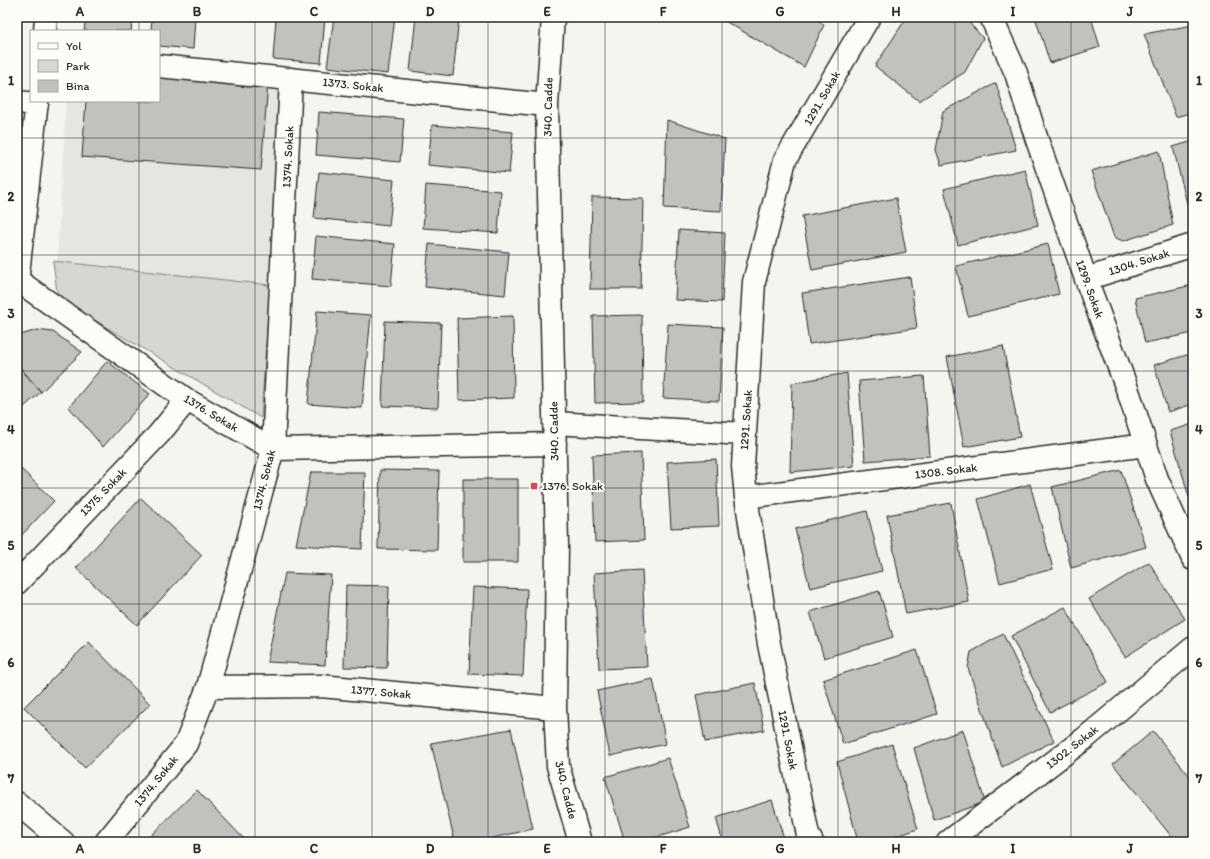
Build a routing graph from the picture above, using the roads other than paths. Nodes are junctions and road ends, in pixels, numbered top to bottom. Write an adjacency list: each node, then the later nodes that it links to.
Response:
1 (46, 17): 5 (street)
2 (553, 17): 9 (street, 340. Cadde)
3 (991, 17): 11 (street, 1299. Sokak)
4 (863, 20): 15 (street, 1291. Sokak)
5 (45, 30)
6 (160, 66): 7 (street, 1373. Sokak)
7 (291, 79): 9 (street, 1373. Sokak); 17 (street, 1374. Sokak)
8 (31, 102): 12 (street)
9 (546, 105): 14 (street, 340. Cadde)
10 (1193, 244): 11 (street, 1304. Sokak)
11 (1086, 279): 16 (street, 1299. Sokak)
12 (17, 282): 13 (street, 1376. Sokak)
13 (187, 400): 17 (street, 1376. Sokak); 20 (street, 1375. Sokak)
14 (554, 433): 15 (street); 17 (street); 23 (street, 340. Cadde)
15 (745, 434): 18 (street, 1291. Sokak)
16 (1146, 445): 18 (street, 1308. Sokak); 19 (street, 1299. Sokak)
17 (273, 449): 22 (street, 1374. Sokak)
18 (746, 497): 28 (street, 1291. Sokak)
19 (1193, 559)
20 (17, 583)
21 (1193, 648): 29 (street, 1302. Sokak)
22 (208, 687): 23 (street, 1377. Sokak); 26 (street, 1374. Sokak)
23 (554, 708): 27 (street, 340. Cadde)
24 (17, 803): 25 (street)
25 (63, 842)
26 (106, 842)
27 (580, 842)
28 (812, 842)
29 (948, 842)

